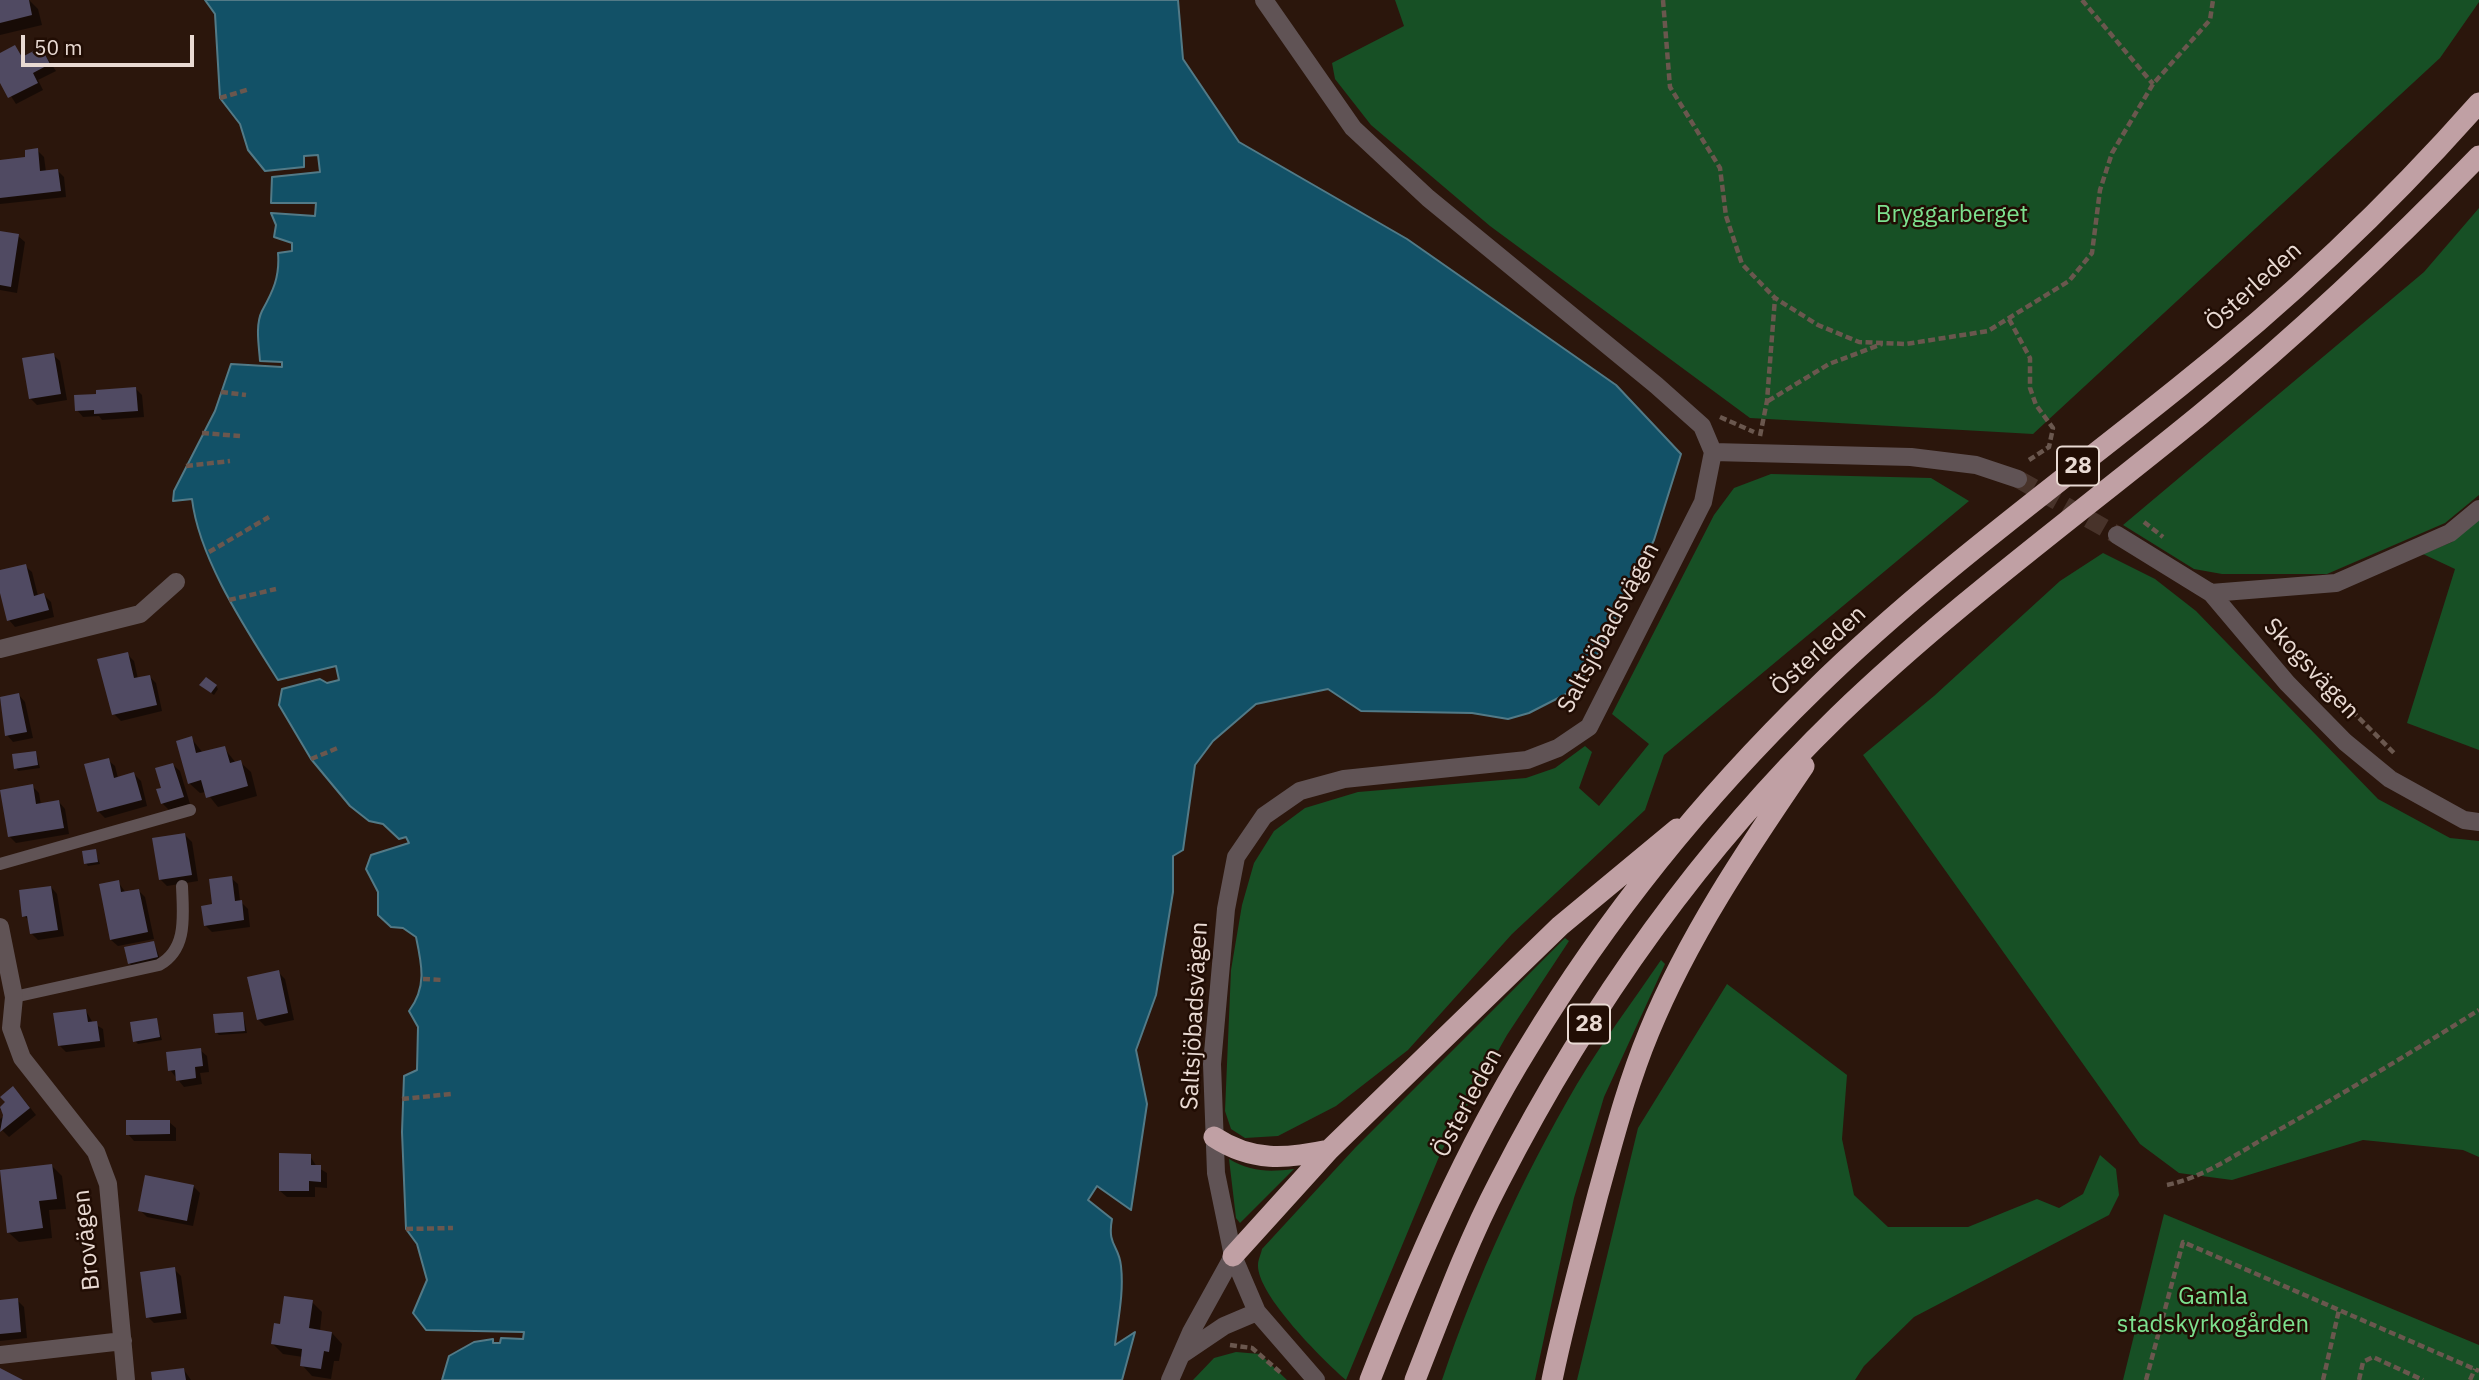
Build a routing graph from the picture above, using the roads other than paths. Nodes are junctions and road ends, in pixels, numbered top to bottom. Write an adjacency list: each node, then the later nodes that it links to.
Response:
1 (1264, 0): 4 (street)
2 (2479, 103): 12 (highway, Österleden / 28)
3 (2479, 156): 11 (highway, 28)
4 (1713, 452): 5 (street); 20 (street, Saltsjöbadsvägen)
5 (2018, 479)
6 (2479, 509): 9 (street)
7 (2118, 535): 9 (street, Skogsvägen)
8 (176, 582): 10 (street)
9 (2211, 593): 14 (street, Skogsvägen)
10 (0, 649)
11 (1838, 716): 31 (highway, 28); 32 (highway)
12 (1706, 806): 21 (highway); 30 (highway, Österleden / 28)
13 (190, 810): 15 (lane)
14 (2479, 822)
15 (0, 864)
16 (182, 886): 18 (lane)
17 (0, 927): 18 (street, Brovägen)
18 (14, 997): 19 (street, Brovägen)
19 (6, 1029): 24 (street, Brovägen)
20 (1214, 1137): 21 (highway); 22 (street, Saltsjöbadsvägen)
21 (1329, 1150): 22 (highway)
22 (1233, 1256): 23 (street, Saltsjöbadsvägen); 25 (street)
23 (1257, 1312): 25 (street); 29 (street, Saltsjöbadsvägen)
24 (123, 1341): 26 (street); 27 (street, Brovägen)
25 (1184, 1353): 28 (street)
26 (0, 1355)
27 (125, 1380)
28 (1170, 1380)
29 (1316, 1380)
30 (1370, 1380)
31 (1415, 1380)
32 (1552, 1380)

